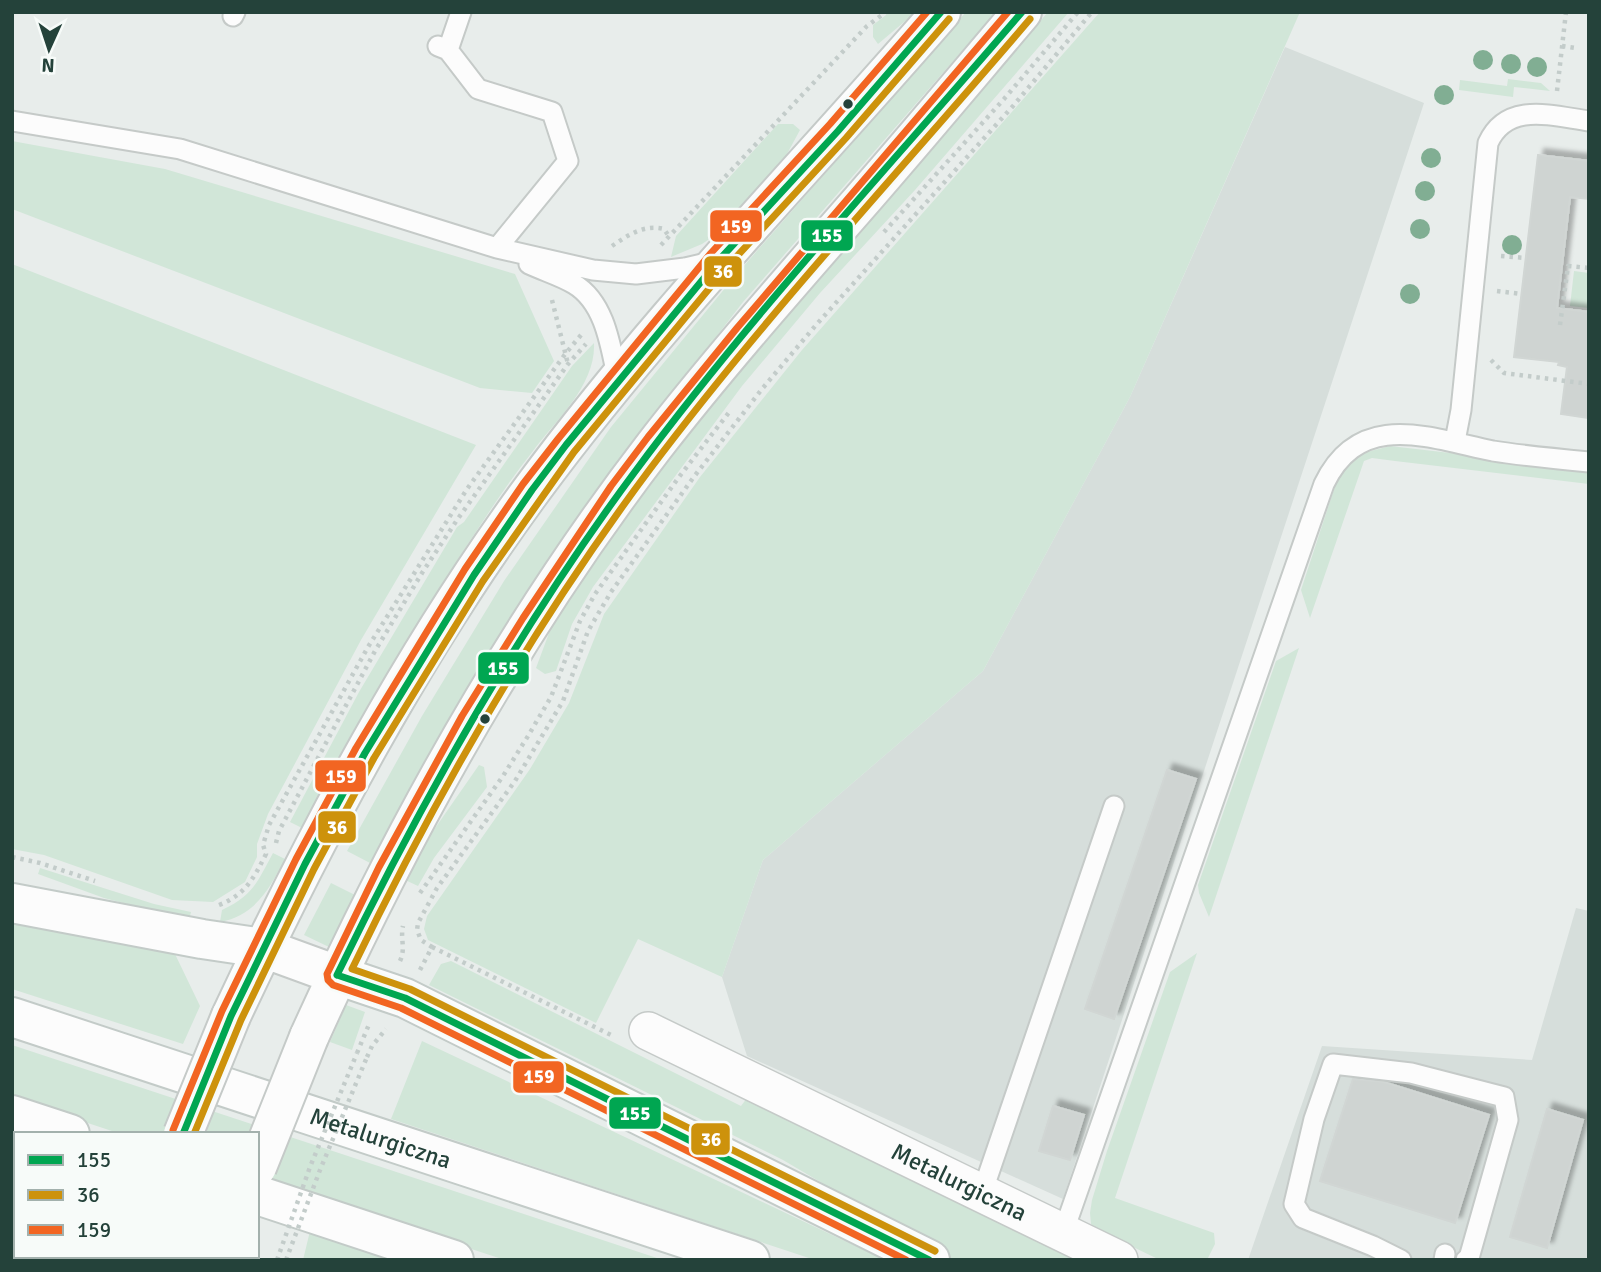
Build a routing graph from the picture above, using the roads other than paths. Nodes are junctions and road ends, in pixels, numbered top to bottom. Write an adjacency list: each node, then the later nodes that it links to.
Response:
1 (461, 12): 6 (lane)
2 (942, 12): 7 (street)
3 (1022, 12): 14 (street)
4 (12, 121): 6 (lane)
5 (1589, 121): 9 (lane)
6 (497, 248): 7 (lane); 8 (lane)
7 (719, 260): 8 (street)
8 (618, 382): 13 (street)
9 (1455, 441): 10 (lane); 23 (lane)
10 (1589, 463)
11 (1114, 806): 21 (lane)
12 (12, 902): 13 (street)
13 (263, 948): 14 (street); 19 (street, bridge)
14 (337, 975): 20 (street, bridge); 26 (street)
15 (12, 1017): 25 (street, Metalurgiczna)
16 (648, 1031): 21 (street, Metalurgiczna)
17 (12, 1115): 18 (street)
18 (65, 1132)
19 (184, 1132)
20 (259, 1162)
21 (982, 1193): 23 (street, Metalurgiczna)
22 (259, 1196): 24 (street)
23 (1063, 1233): 27 (street, Metalurgiczna)
24 (454, 1260)
25 (750, 1260)
26 (930, 1260)
27 (1119, 1260)
28 (1401, 1260): 29 (lane)
29 (1466, 1260)

